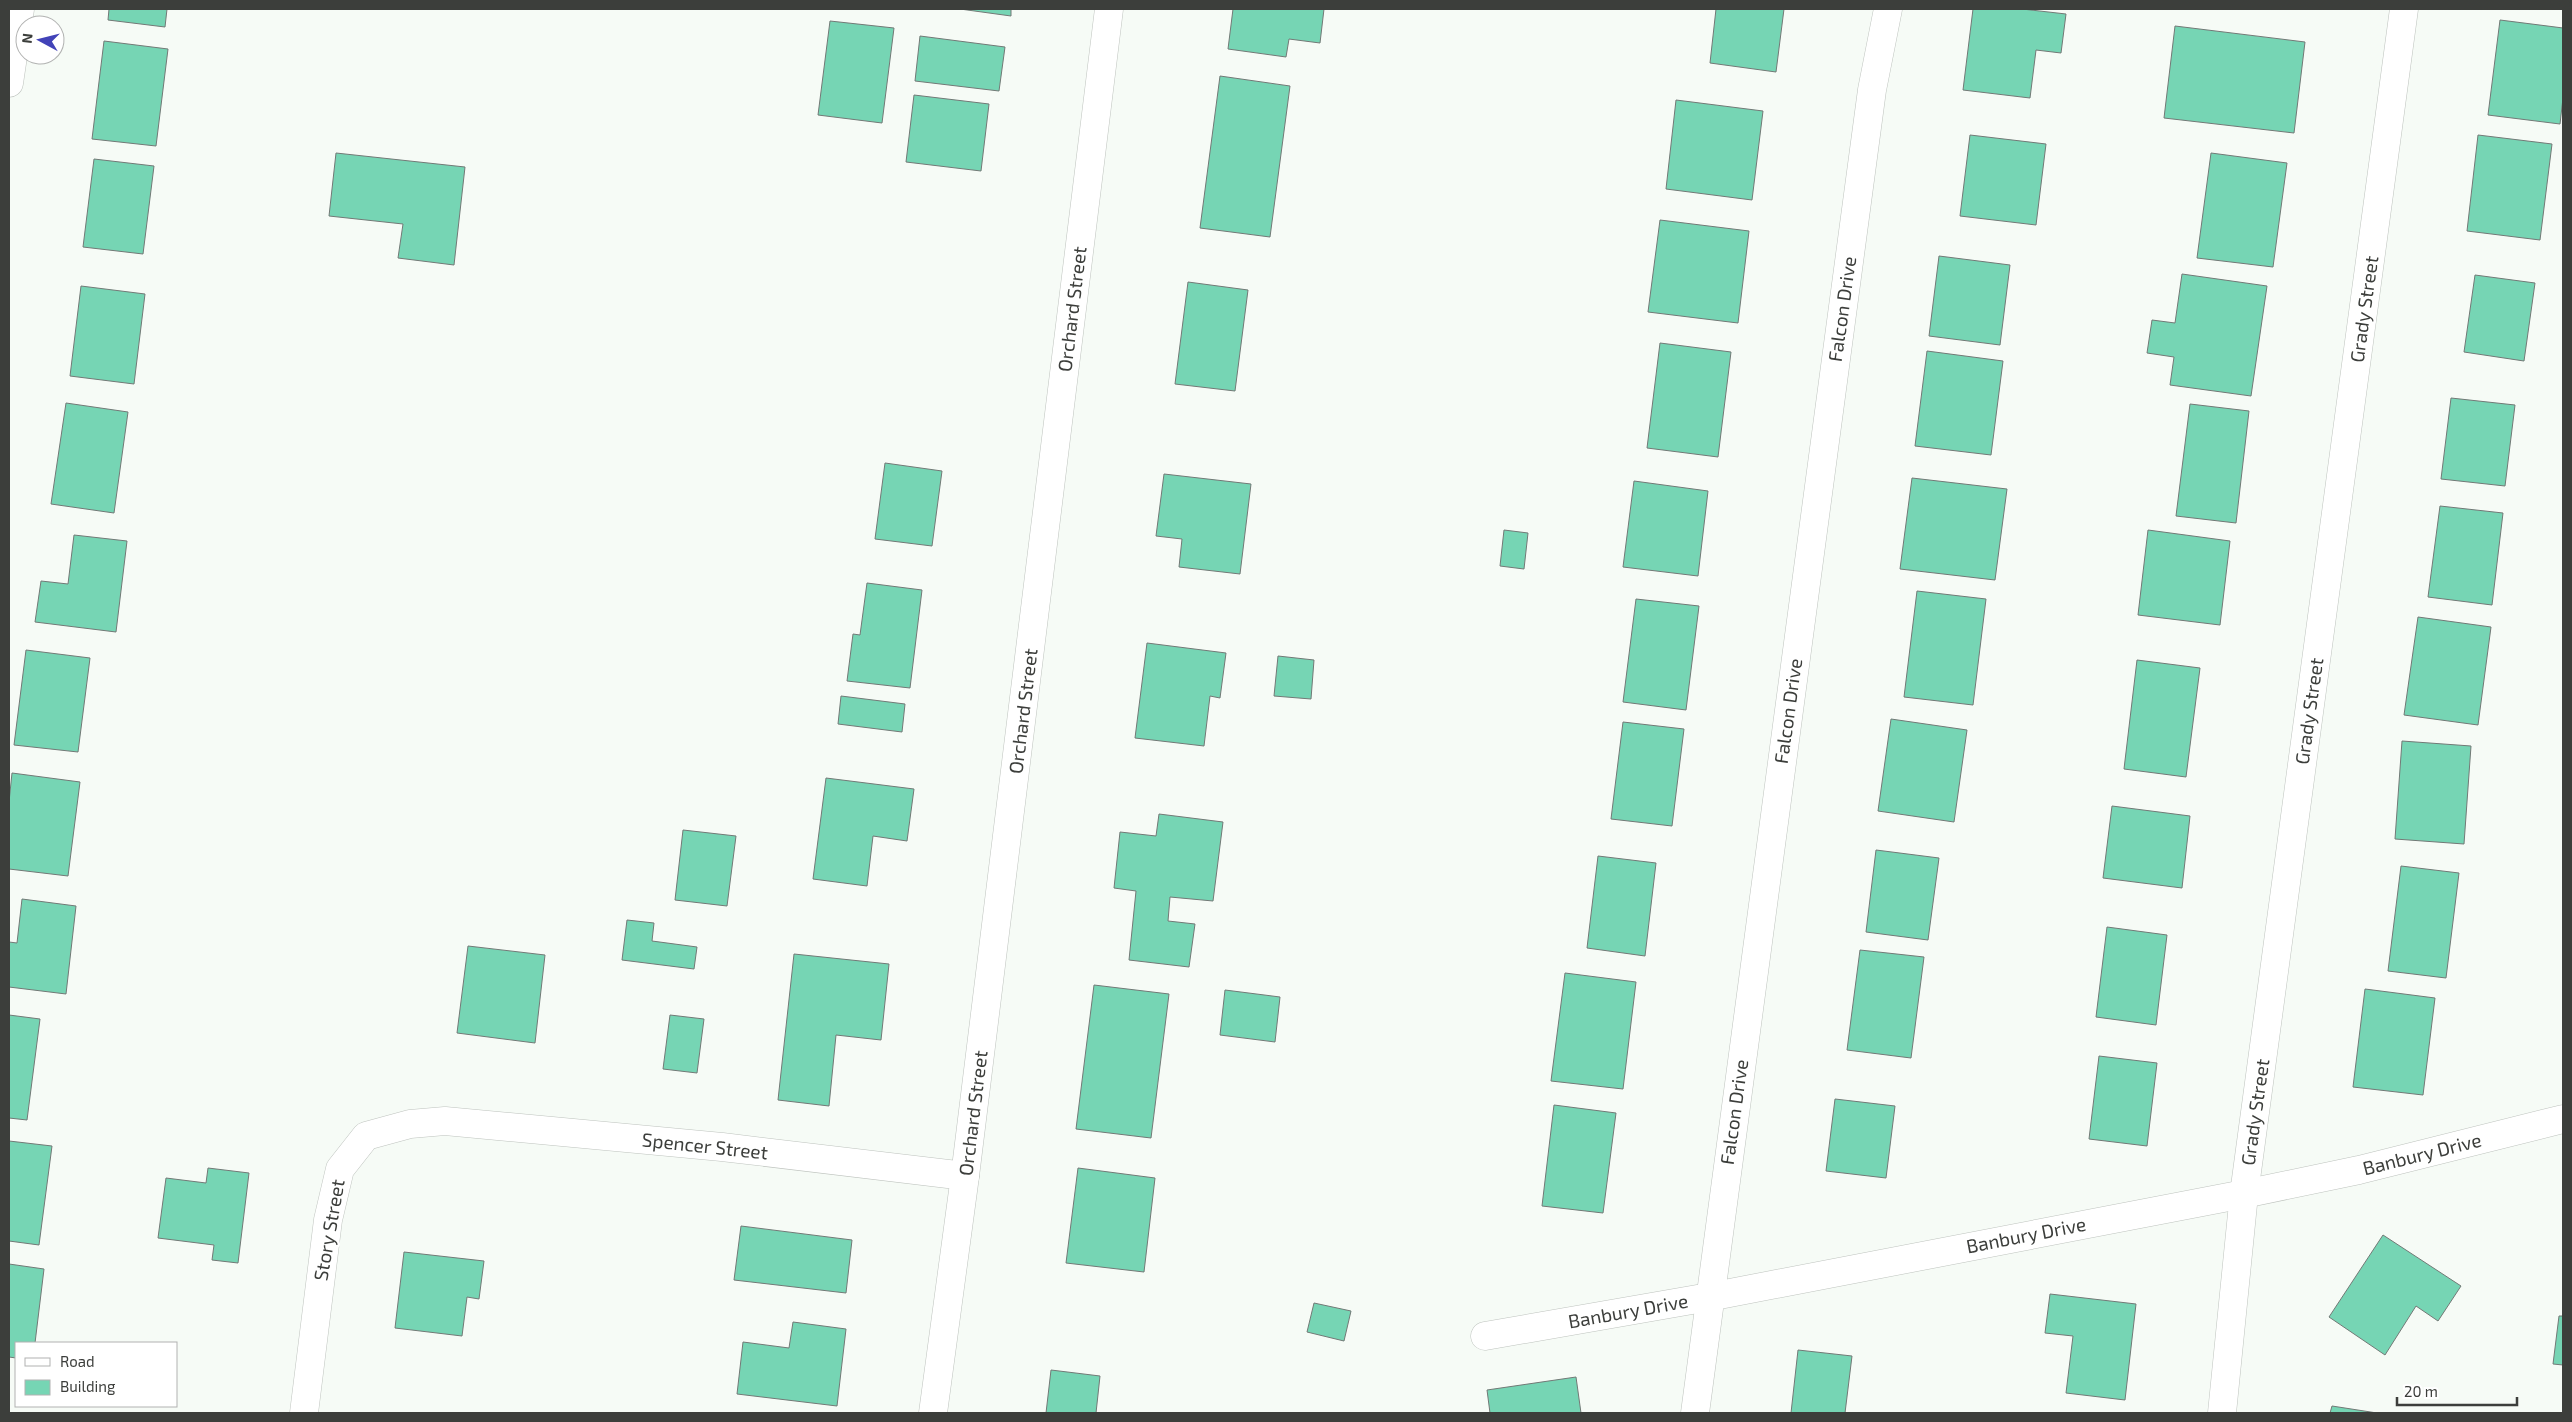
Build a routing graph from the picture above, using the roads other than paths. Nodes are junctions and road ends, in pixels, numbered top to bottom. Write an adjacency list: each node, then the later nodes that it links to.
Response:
1 (20, 9): 5 (street)
2 (1109, 9): 8 (street, Orchard Street)
3 (1888, 9): 10 (street, Falcon Drive)
4 (2404, 9): 9 (street, Grady Street)
5 (9, 83)
6 (2563, 1119): 9 (street, Banbury Drive)
7 (445, 1120): 8 (street, Spencer Street); 12 (street, Story Street)
8 (965, 1176): 13 (street, Orchard Street)
9 (2244, 1194): 10 (street, Banbury Drive); 15 (street, Grady Street)
10 (1709, 1297): 11 (street, Banbury Drive); 14 (street, Falcon Drive)
11 (1485, 1336)
12 (304, 1413)
13 (933, 1413)
14 (1695, 1413)
15 (2222, 1413)

